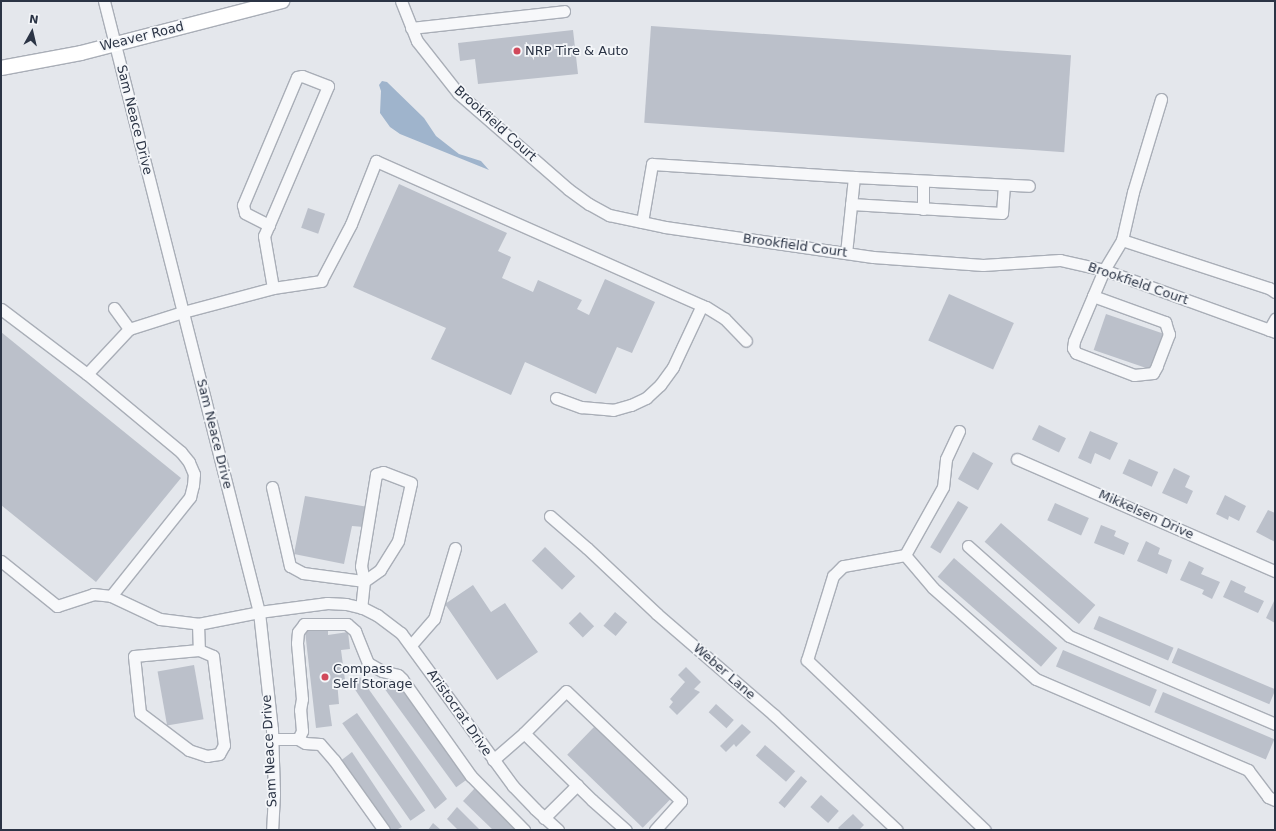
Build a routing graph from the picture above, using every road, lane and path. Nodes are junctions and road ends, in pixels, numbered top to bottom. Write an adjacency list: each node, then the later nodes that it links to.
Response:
1 (104, 1): 6 (street, Sam Neace Drive)
2 (282, 1): 6 (main road, Weaver Road)
3 (401, 1): 5 (street, Brookfield Court)
4 (564, 11): 5 (street)
5 (411, 28): 15 (street, Brookfield Court)
6 (114, 44): 7 (main road, Weaver Road); 26 (street, Sam Neace Drive)
7 (1, 68)
8 (1161, 99): 17 (street)
9 (854, 178): 10 (street); 13 (street); 15 (street)
10 (923, 181): 11 (street); 14 (street)
11 (1004, 185): 12 (street); 14 (street)
12 (1030, 186)
13 (851, 204): 14 (street); 18 (street)
14 (923, 209)
15 (642, 222): 18 (street, Brookfield Court)
16 (269, 225): 16 (street); 20 (street)
17 (1122, 240): 19 (street); 21 (street)
18 (846, 253): 19 (street, Brookfield Court)
19 (1104, 270): 22 (street); 29 (street, Brookfield Court)
20 (274, 288): 23 (street); 26 (street)
21 (1275, 292)
22 (1093, 296): 22 (street)
23 (702, 305): 30 (street); 32 (street)
24 (114, 308): 28 (street)
25 (1, 309): 31 (street)
26 (183, 312): 28 (street); 45 (street, Sam Neace Drive)
27 (1275, 319): 29 (street)
28 (129, 329): 31 (street)
29 (1272, 331)
30 (746, 341)
31 (87, 374): 43 (street)
32 (556, 398)
33 (959, 431): 39 (street)
34 (1017, 459): 41 (street, Mikkelsen Drive)
35 (272, 487): 42 (street)
36 (550, 516): 63 (street, Weber Lane)
37 (968, 546): 49 (street)
38 (455, 548): 47 (street)
39 (905, 554): 55 (street); 64 (street)
40 (1, 561): 43 (street)
41 (1275, 571)
42 (364, 581): 42 (street); 44 (street)
43 (111, 596): 46 (street, Aristocrat Drive)
44 (361, 608): 45 (street, Aristocrat Drive); 47 (street, Aristocrat Drive)
45 (259, 612): 46 (street, Aristocrat Drive); 51 (street, Sam Neace Drive)
46 (198, 624): 48 (street)
47 (411, 645): 53 (street, Aristocrat Drive)
48 (199, 650): 48 (street)
49 (1275, 724)
50 (524, 733): 53 (street); 54 (street); 62 (street)
51 (272, 739): 52 (street); 57 (street, Sam Neace Drive)
52 (298, 739): 58 (street); 59 (street)
53 (493, 760): 56 (street, Aristocrat Drive)
54 (577, 785): 56 (street); 61 (street)
55 (1275, 800)
56 (544, 818): 60 (street, Aristocrat Drive)
57 (272, 830)
58 (384, 830)
59 (524, 830)
60 (558, 830)
61 (626, 830)
62 (655, 830)
63 (897, 830)
64 (985, 830)

